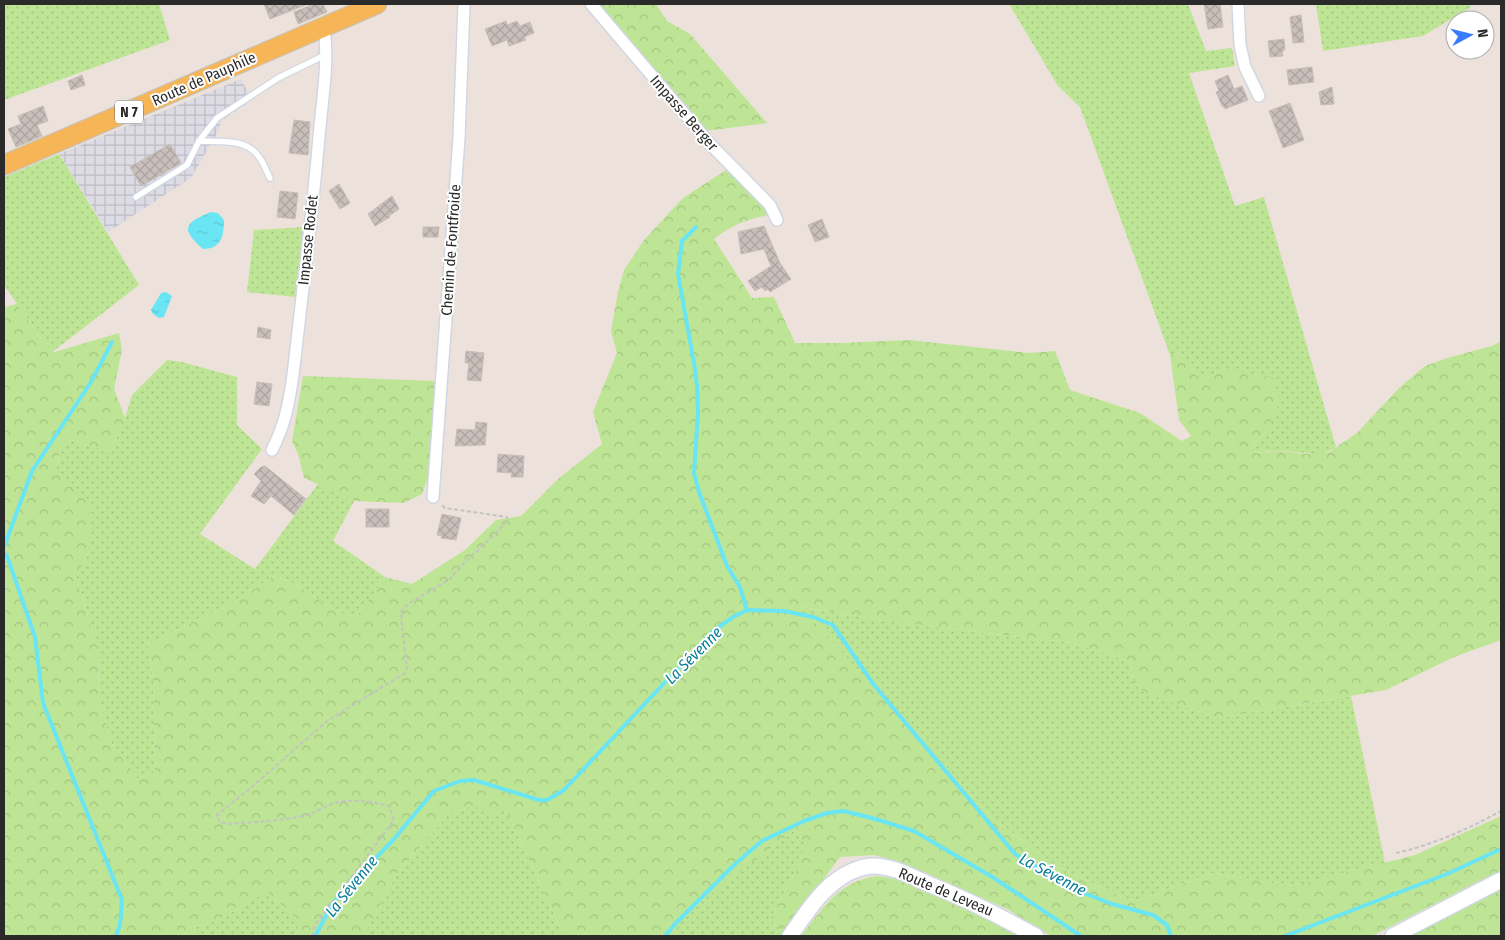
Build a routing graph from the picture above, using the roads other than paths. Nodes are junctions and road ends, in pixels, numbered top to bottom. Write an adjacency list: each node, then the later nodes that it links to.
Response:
1 (464, 4): 14 (street, Chemin de Fontfroide)
2 (591, 4): 12 (street, Impasse Berger)
3 (1238, 4): 7 (street)
4 (370, 5): 5 (main road, Route de Pauphile / N 7)
5 (324, 27): 6 (street, Impasse Rodet); 9 (main road, Route de Pauphile / N 7)
6 (325, 55): 8 (lane); 13 (street, Impasse Rodet)
7 (1259, 96)
8 (199, 141): 10 (lane); 11 (lane)
9 (4, 166)
10 (270, 178)
11 (136, 197)
12 (777, 220)
13 (272, 450)
14 (433, 497)
15 (1501, 880): 18 (street)
16 (790, 936): 17 (street, Route de Leveau)
17 (1036, 936)
18 (1393, 936)

